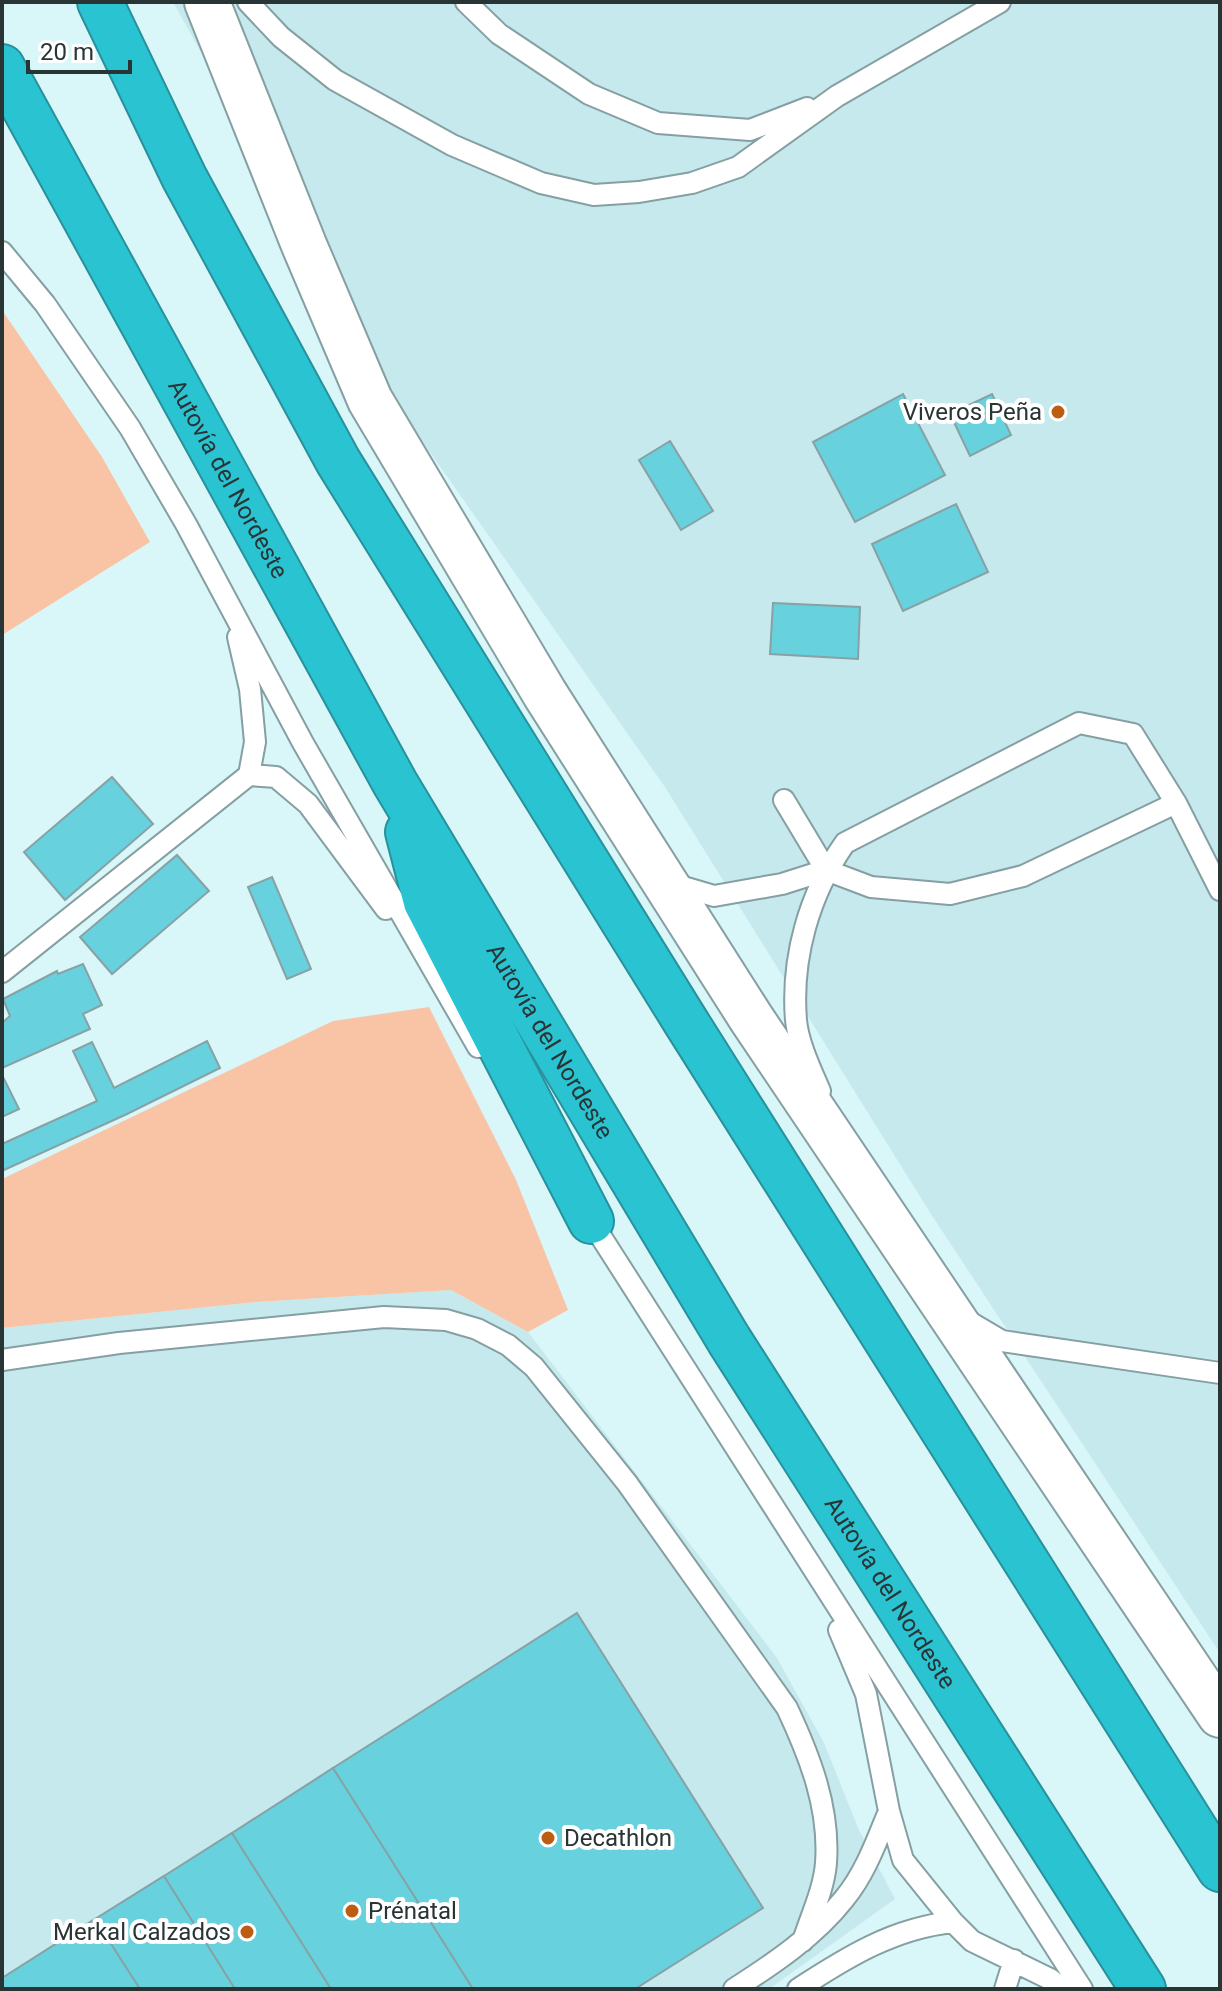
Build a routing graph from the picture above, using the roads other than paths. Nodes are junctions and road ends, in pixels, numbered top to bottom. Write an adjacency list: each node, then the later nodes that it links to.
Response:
1 (100, 2): 28 (highway)
2 (207, 2): 16 (main road)
3 (248, 2): 8 (lane)
4 (466, 2): 8 (lane)
5 (1000, 2): 6 (lane)
6 (985, 8): 8 (lane)
7 (2, 67): 12 (highway, Autovía del Nordeste)
8 (837, 96)
9 (2, 252): 10 (lane)
10 (232, 610): 11 (lane); 18 (lane)
11 (249, 775): 18 (lane); 19 (lane)
12 (395, 783): 21 (highway); 37 (highway, Autovía del Nordeste)
13 (784, 800): 15 (lane)
14 (1176, 803): 15 (lane); 15 (lane); 17 (lane)
15 (826, 870): 16 (lane); 20 (lane)
16 (663, 881): 20 (main road)
17 (1220, 890)
18 (419, 948): 21 (lane)
19 (2, 972)
20 (851, 1169): 22 (main road)
21 (591, 1221): 25 (lane)
22 (939, 1297): 24 (lane); 26 (main road)
23 (2, 1360): 30 (lane)
24 (1220, 1373)
25 (813, 1571): 27 (lane); 36 (lane)
26 (1220, 1715)
27 (889, 1811): 29 (lane); 30 (lane)
28 (1220, 1869)
29 (953, 1922): 31 (lane); 33 (lane)
30 (803, 1941): 32 (lane)
31 (1014, 1960): 34 (lane); 35 (lane)
32 (734, 1989)
33 (798, 1989)
34 (1005, 1989)
35 (1063, 1989)
36 (1082, 1989)
37 (1143, 1989)

